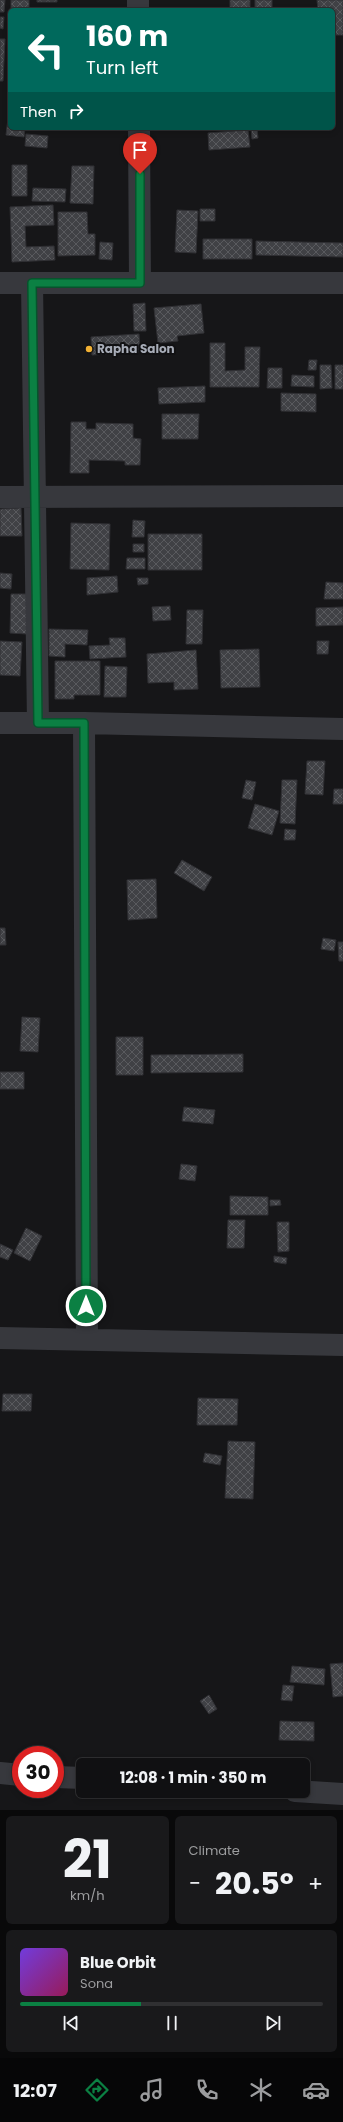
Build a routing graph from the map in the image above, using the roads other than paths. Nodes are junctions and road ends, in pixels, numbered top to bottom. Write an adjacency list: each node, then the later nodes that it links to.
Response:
1 (139, 130): 4 (street)
2 (0, 283): 3 (street)
3 (32, 283): 4 (street); 7 (street)
4 (140, 283): 5 (street)
5 (343, 283)
6 (0, 496): 7 (street)
7 (35, 496): 8 (street); 10 (street)
8 (343, 496)
9 (0, 723): 10 (street)
10 (38, 723): 11 (street)
11 (84, 723): 12 (street); 14 (street)
12 (343, 729)
13 (0, 1338): 14 (street)
14 (87, 1338): 15 (street)
15 (343, 1346)
16 (0, 1773): 17 (street)
17 (12, 1774)
18 (64, 1777): 19 (street)
19 (76, 1778)
20 (310, 1792): 21 (street)
21 (343, 1794)

